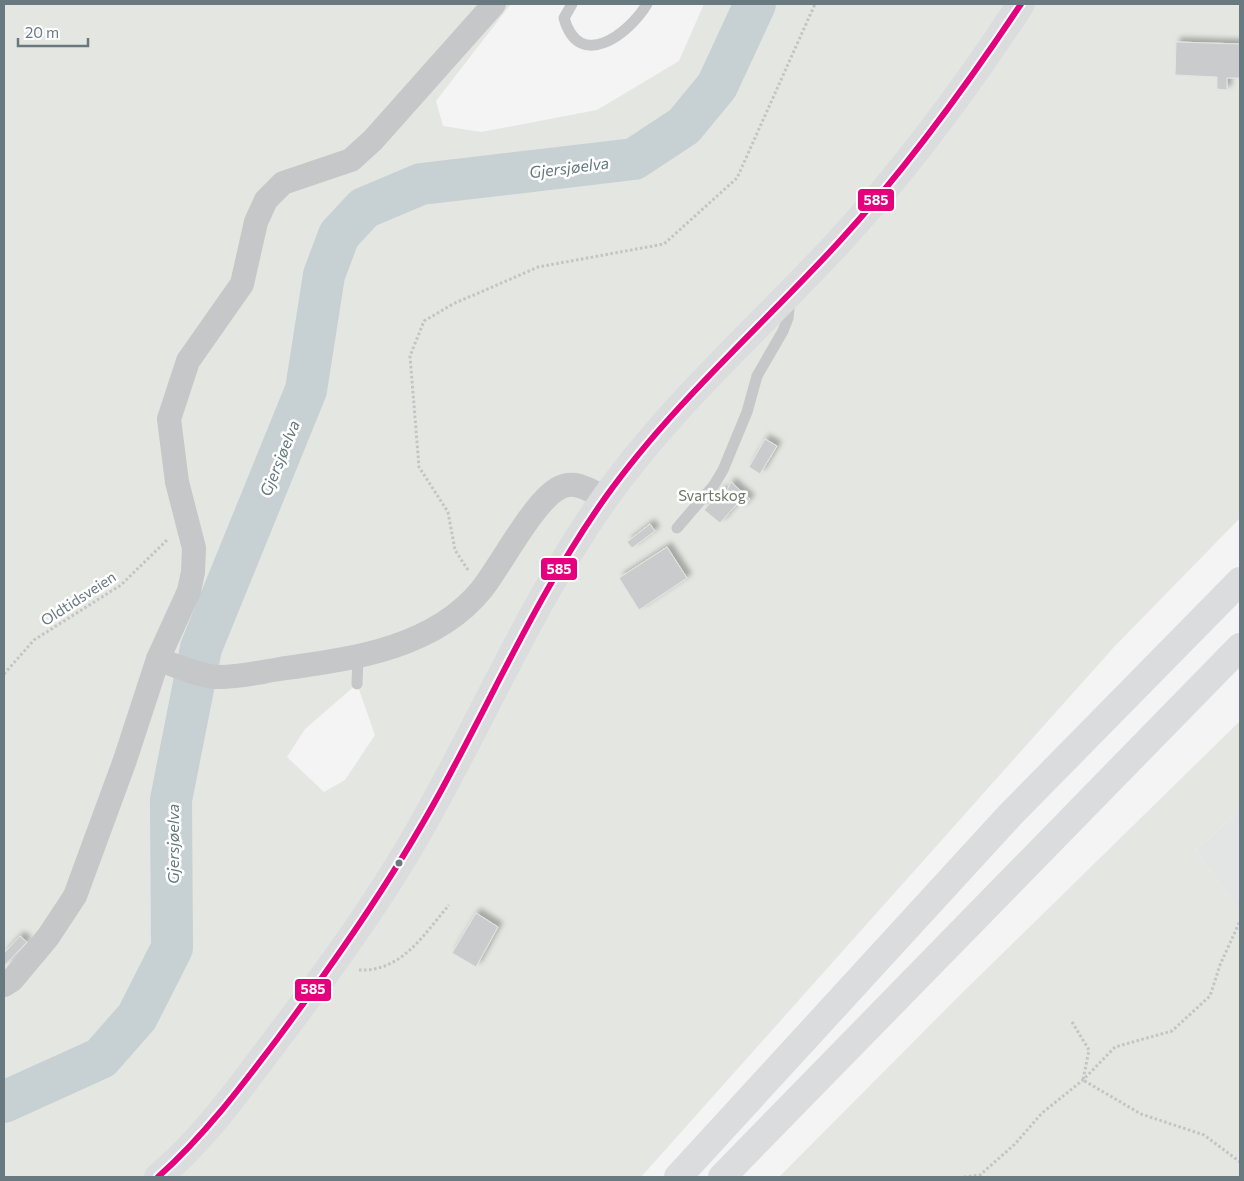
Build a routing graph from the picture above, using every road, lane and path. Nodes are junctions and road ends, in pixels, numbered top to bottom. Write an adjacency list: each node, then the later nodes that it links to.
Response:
1 (494, 4): 8 (street)
2 (572, 4): 3 (lane)
3 (646, 4)
4 (815, 4): 11 (path)
5 (1021, 4): 6 (main road)
6 (790, 292): 7 (main road); 9 (lane)
7 (605, 498): 11 (street); 19 (main road)
8 (187, 521): 14 (street); 15 (path, Oldtidsveien)
9 (677, 528)
10 (1240, 581): 25 (main road)
11 (481, 590): 13 (street)
12 (1240, 648): 26 (main road)
13 (358, 658): 14 (street); 16 (lane)
14 (158, 659): 20 (street)
15 (4, 674)
16 (357, 684)
17 (450, 905): 19 (path)
18 (1240, 921): 22 (path)
19 (332, 966): 24 (main road)
20 (4, 985)
21 (1072, 1022): 22 (path)
22 (1083, 1080): 23 (path); 27 (path)
23 (1240, 1162)
24 (158, 1177)
25 (678, 1177)
26 (722, 1177)
27 (964, 1177)

